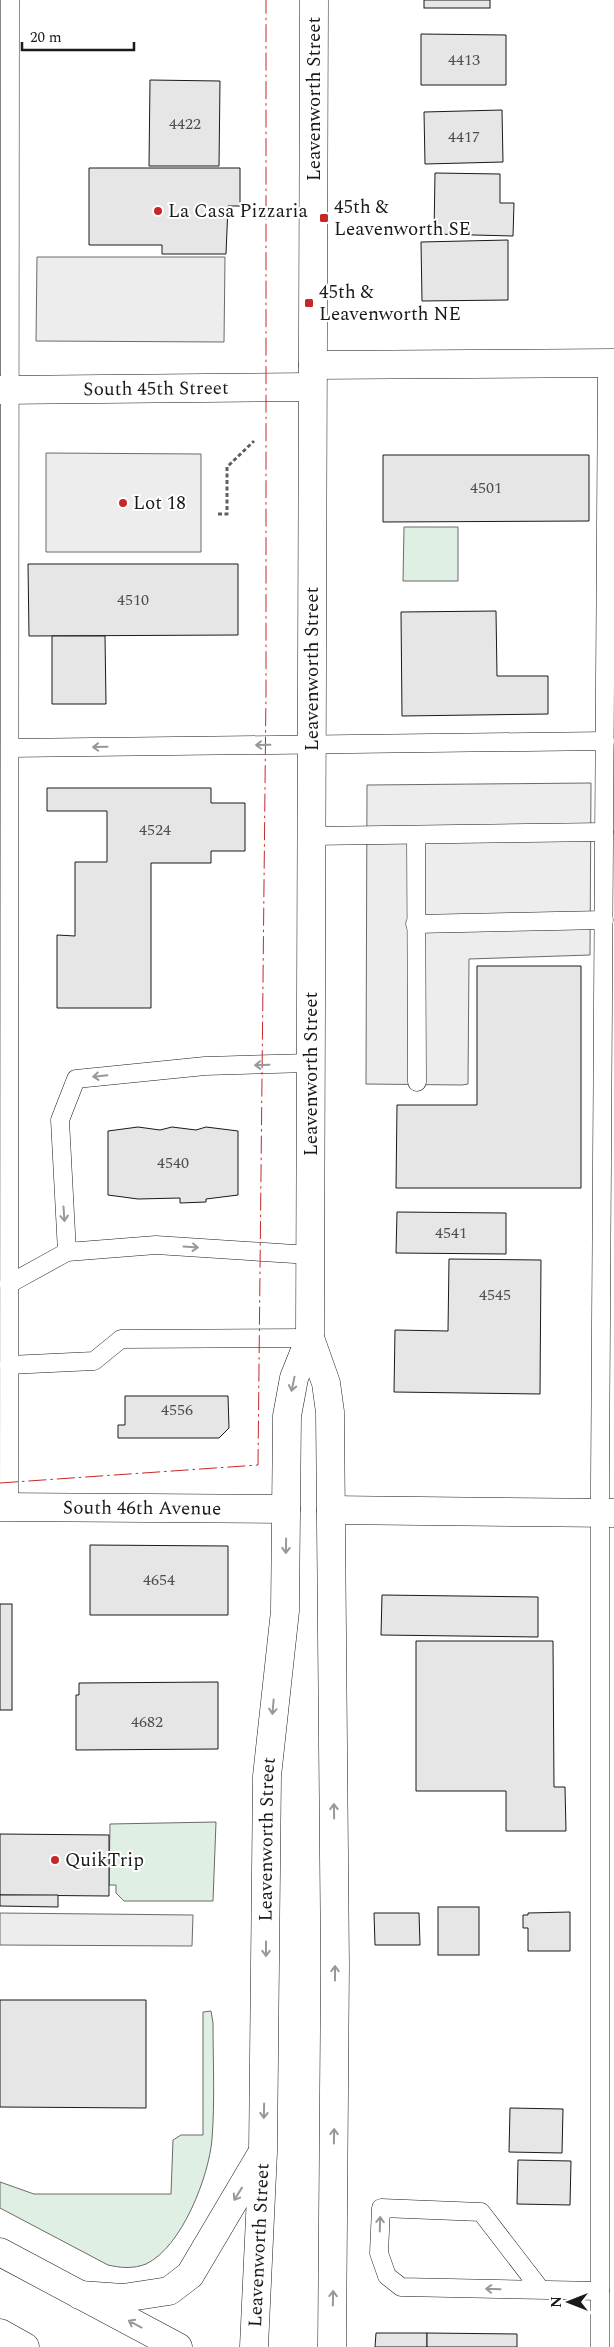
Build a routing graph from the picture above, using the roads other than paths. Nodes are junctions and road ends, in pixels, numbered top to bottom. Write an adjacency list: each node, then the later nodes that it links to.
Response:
1 (10, 0): 5 (lane)
2 (314, 0): 4 (main road, Leavenworth Street)
3 (611, 363): 4 (main road, South 45th Street); 6 (lane)
4 (313, 376): 5 (main road, South 45th Street); 7 (main road, Leavenworth Street)
5 (5, 390): 8 (lane)
6 (605, 741): 7 (lane); 9 (lane)
7 (312, 744): 8 (lane, one-way to 8); 11 (main road, Leavenworth Street)
8 (10, 748): 18 (lane)
9 (604, 832): 10 (lane); 12 (lane)
10 (416, 834): 11 (lane); 13 (lane)
11 (311, 836): 14 (main road, Leavenworth Street)
12 (604, 920): 13 (lane); 24 (lane)
13 (415, 924): 15 (lane)
14 (310, 1063): 16 (lane, one-way to 16); 17 (main road, Leavenworth Street)
15 (417, 1082)
16 (67, 1252): 17 (lane, one-way to 17); 18 (lane)
17 (310, 1255): 19 (main road, Leavenworth Street)
18 (9, 1284): 20 (lane)
19 (310, 1338): 20 (lane); 22 (main road, Leavenworth Street, one-way to 22); 23 (main road, Leavenworth Street)
20 (9, 1365): 21 (lane)
21 (4, 1507): 22 (main road, South 46th Avenue)
22 (286, 1509): 25 (main road, Leavenworth Street, one-way to 25)
23 (331, 1510): 24 (main road); 34 (main road, Leavenworth Street, one-way to 23)
24 (607, 1513): 28 (lane)
25 (264, 2152): 29 (main road, one-way to 29); 33 (main road, Leavenworth Street)
26 (0, 2252): 29 (main road)
27 (542, 2290): 27 (lane, one-way to 27); 28 (lane)
28 (600, 2291): 35 (lane)
29 (80, 2295): 32 (main road, one-way to 29)
30 (0, 2333): 31 (main road)
31 (25, 2347)
32 (178, 2347)
33 (254, 2347)
34 (332, 2347)
35 (600, 2347)

